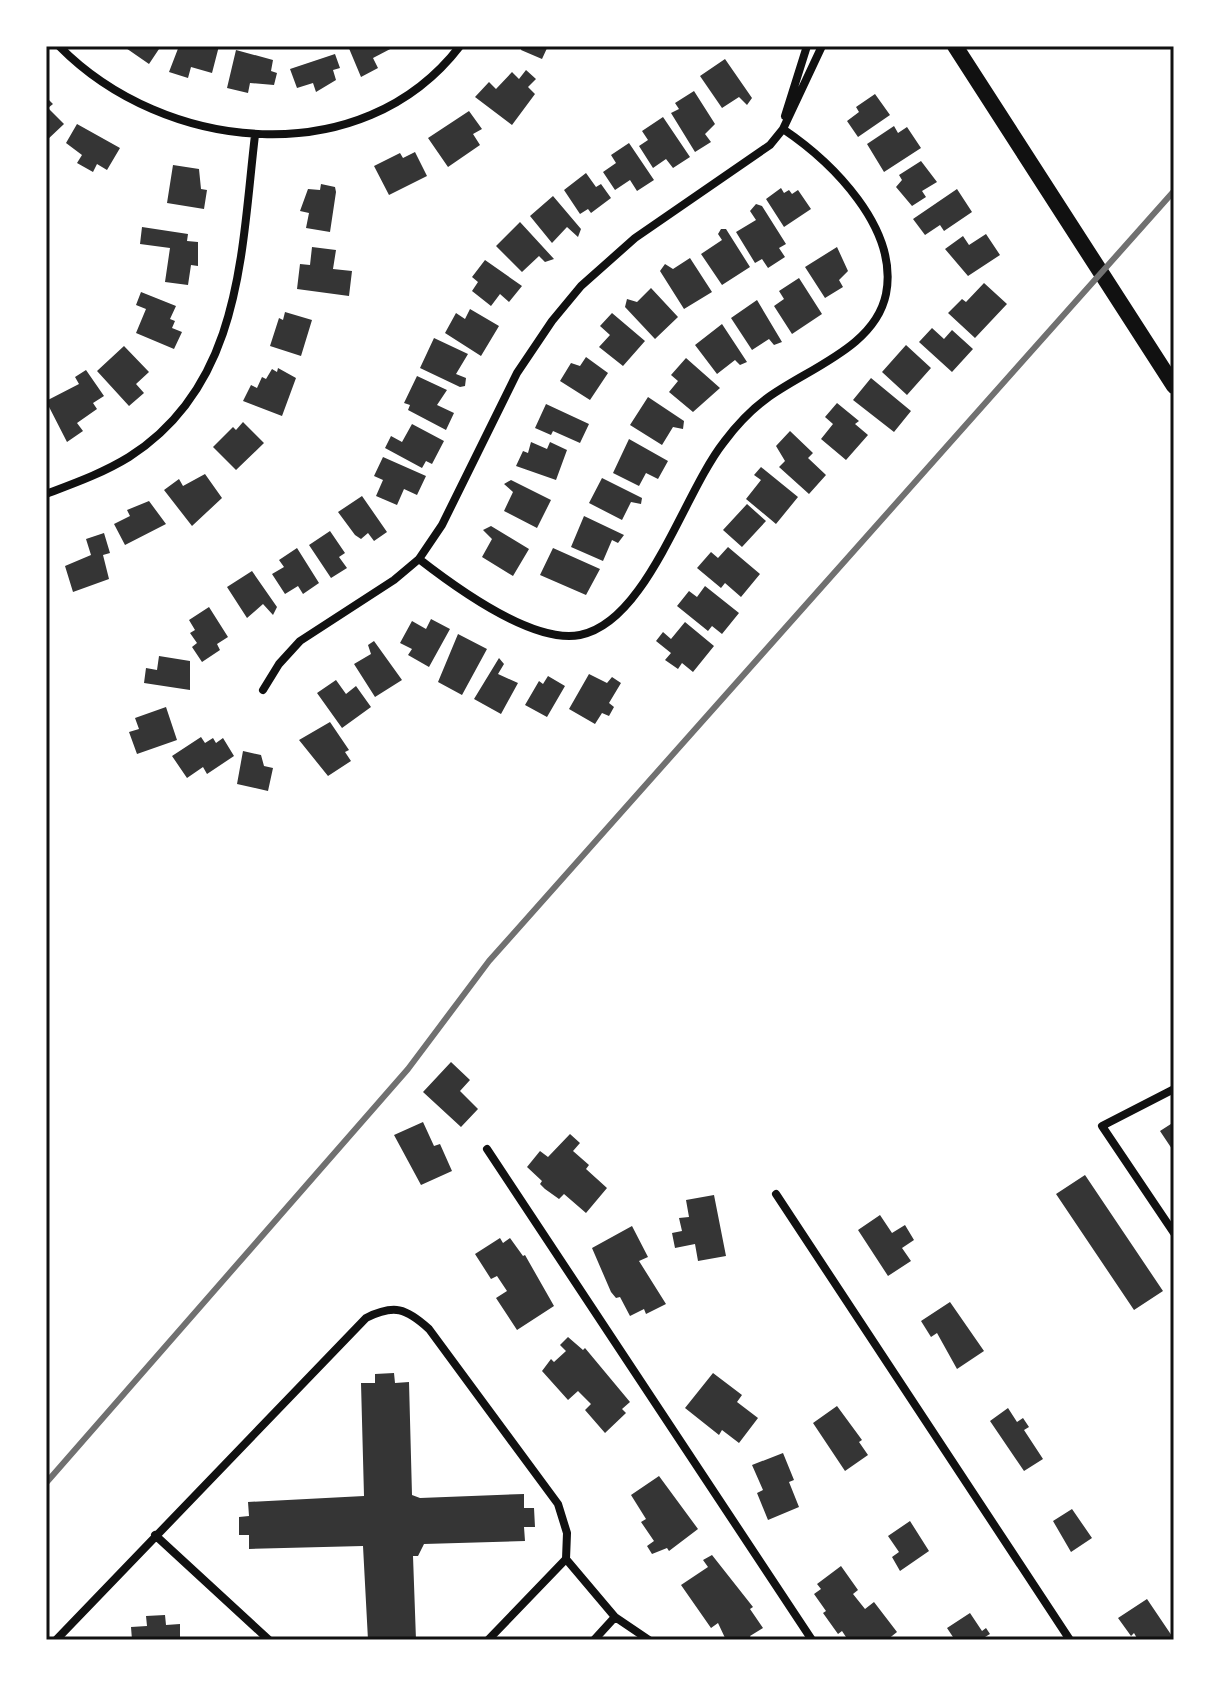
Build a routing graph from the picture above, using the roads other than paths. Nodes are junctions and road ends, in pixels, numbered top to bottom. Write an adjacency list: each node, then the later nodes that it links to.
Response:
1 (59, 46): 7 (street)
2 (460, 46): 7 (street)
3 (807, 46): 6 (street)
4 (822, 46): 6 (street)
5 (955, 46): 8 (main road)
6 (783, 129): 10 (street); 10 (street)
7 (255, 135): 9 (street)
8 (1172, 380)
9 (46, 494)
10 (419, 559): 11 (street)
11 (263, 690)
12 (1174, 1089): 15 (street)
13 (487, 1149): 24 (street)
14 (776, 1194): 25 (street)
15 (1174, 1233)
16 (155, 1535): 17 (street); 19 (street); 20 (street)
17 (566, 1559): 18 (street); 21 (street)
18 (615, 1617): 22 (street); 23 (street)
19 (56, 1640)
20 (269, 1640)
21 (488, 1640)
22 (594, 1640)
23 (649, 1640)
24 (812, 1640)
25 (1070, 1640)

